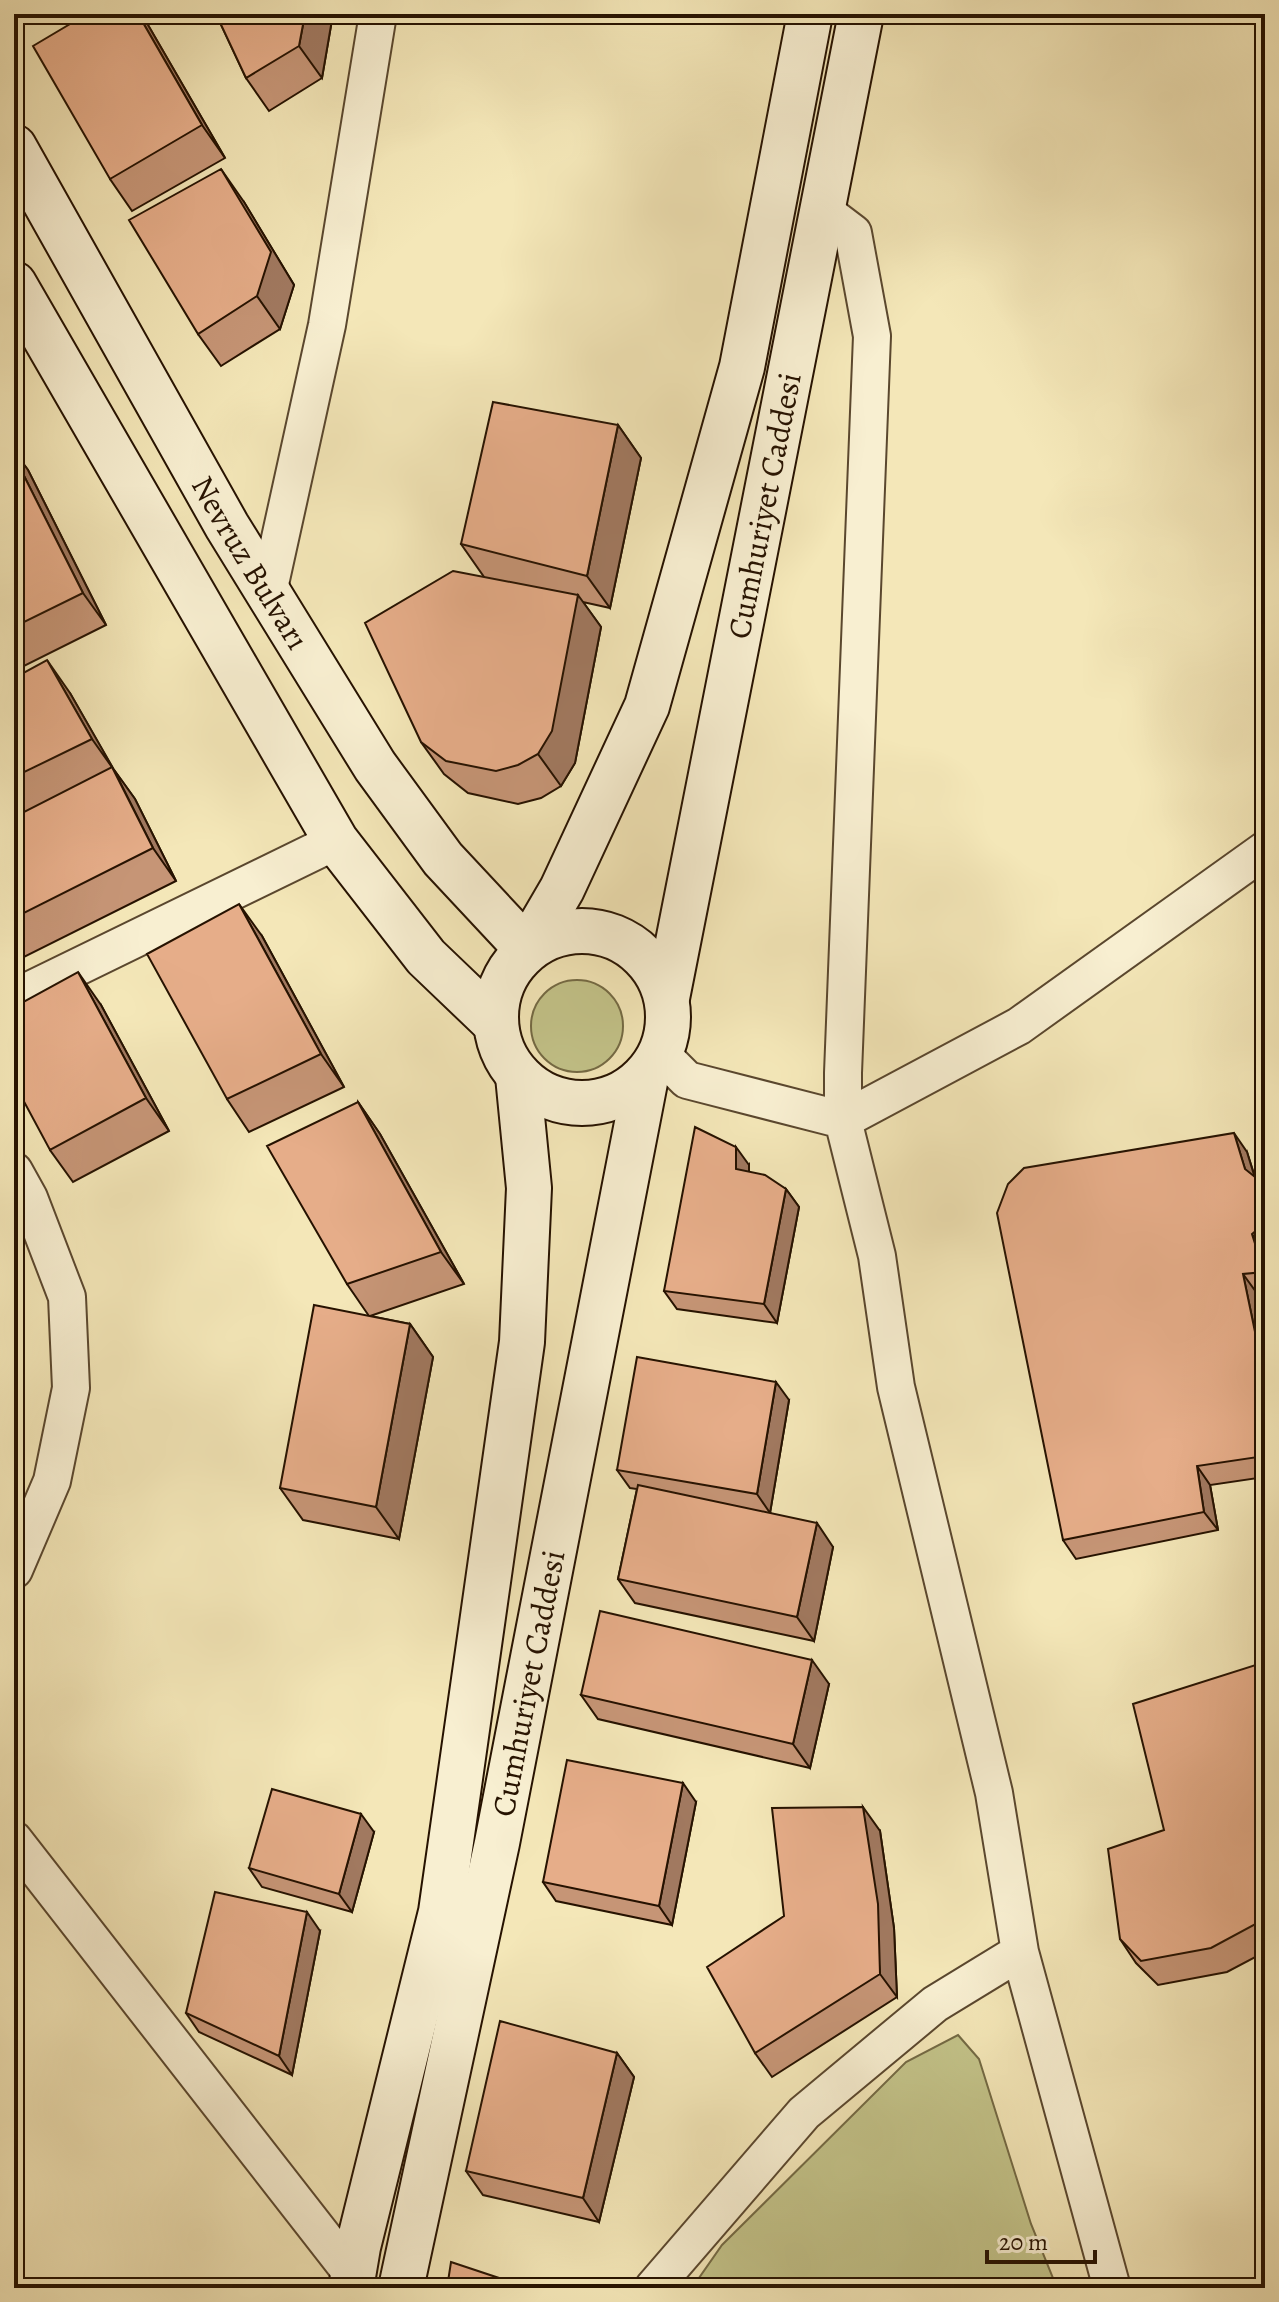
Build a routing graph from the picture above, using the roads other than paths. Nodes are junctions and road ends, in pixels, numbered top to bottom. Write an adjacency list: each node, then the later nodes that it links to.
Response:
1 (378, 14): 7 (street)
2 (810, 14): 10 (main road)
3 (861, 14): 5 (main road, Cumhuriyet Caddesi)
4 (14, 147): 7 (main road, Nevruz Bulvarı)
5 (824, 211): 12 (main road, Cumhuriyet Caddesi); 16 (street)
6 (14, 284): 8 (main road, Nevruz Bulvarı)
7 (268, 593): 10 (main road, Nevruz Bulvarı)
8 (336, 841): 11 (street); 13 (main road, Nevruz Bulvarı)
9 (1265, 850): 16 (street)
10 (527, 949): 12 (main road); 13 (main road)
11 (14, 998)
12 (667, 998): 14 (main road)
13 (495, 1023): 15 (main road)
14 (654, 1065): 15 (main road); 16 (street); 22 (main road, Cumhuriyet Caddesi)
15 (518, 1076): 21 (main road)
16 (843, 1120): 20 (street)
17 (14, 1171): 18 (street)
18 (14, 1570)
19 (14, 1840): 21 (street)
20 (1020, 1952): 23 (street); 24 (street)
21 (352, 2282)
22 (401, 2288)
23 (653, 2288)
24 (1112, 2288)

